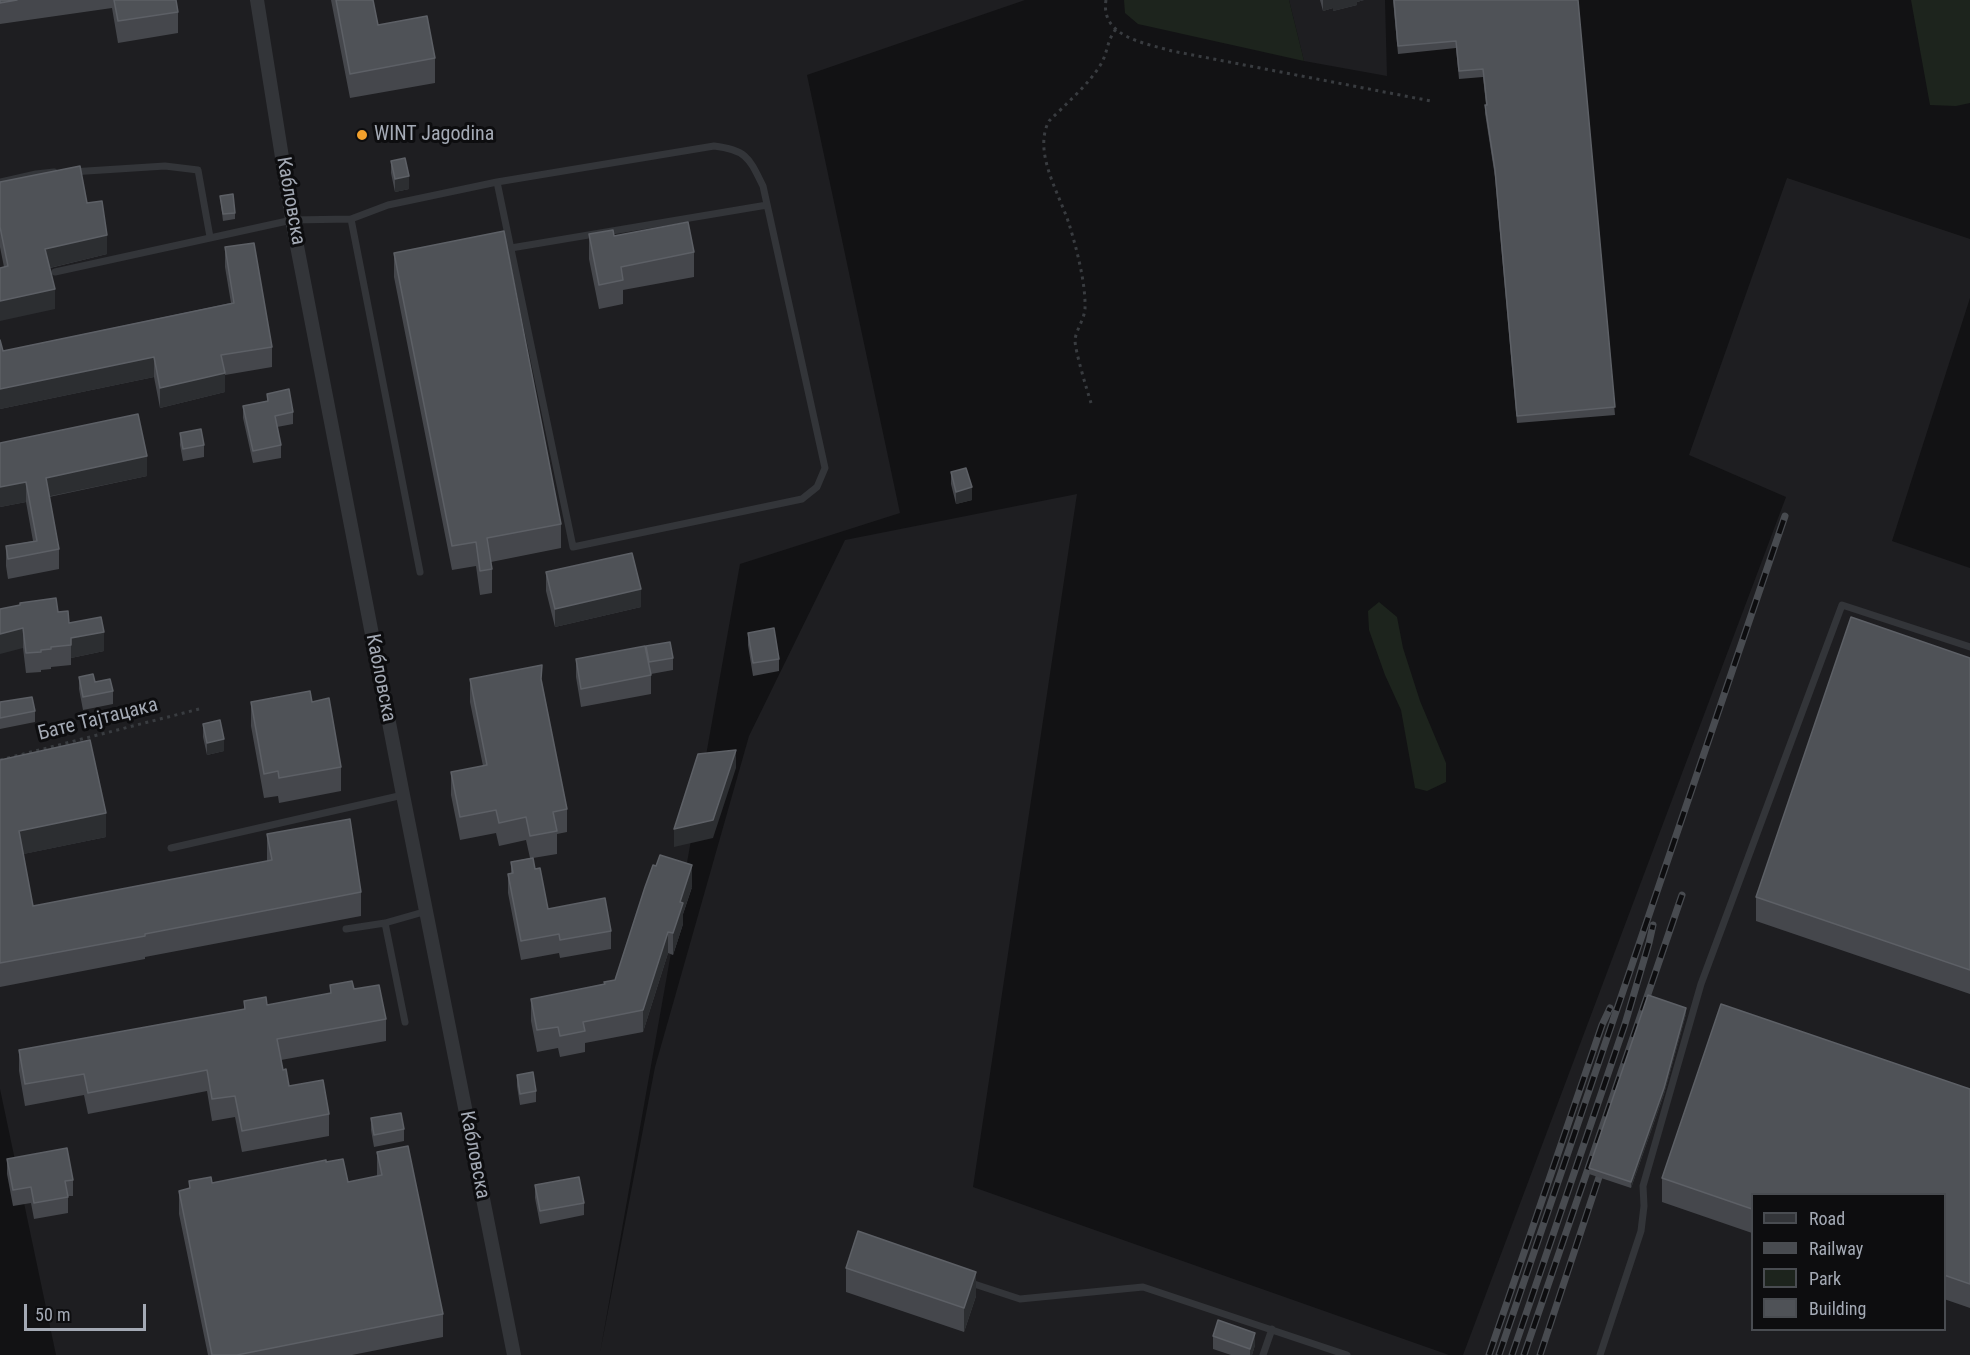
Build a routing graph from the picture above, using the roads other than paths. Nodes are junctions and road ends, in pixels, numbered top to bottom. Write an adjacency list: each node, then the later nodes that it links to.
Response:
1 (258, 0): 6 (street, Кабловска)
2 (0, 182): 7 (lane)
3 (497, 182): 4 (lane); 5 (lane); 8 (lane)
4 (767, 204): 8 (lane); 8 (lane)
5 (351, 219): 6 (lane); 10 (lane)
6 (292, 220): 7 (lane); 12 (street, Кабловска)
7 (210, 237): 9 (lane)
8 (511, 248)
9 (55, 272)
10 (420, 572)
11 (1970, 647): 23 (lane)
12 (402, 795): 13 (lane); 14 (street, Кабловска)
13 (171, 848)
14 (427, 911): 15 (lane); 20 (street, Кабловска)
15 (386, 923): 16 (lane); 17 (lane)
16 (346, 929)
17 (405, 1022)
18 (955, 1278): 19 (lane)
19 (1272, 1329): 21 (lane); 22 (lane)
20 (514, 1355)
21 (1263, 1355)
22 (1347, 1355)
23 (1600, 1355)

